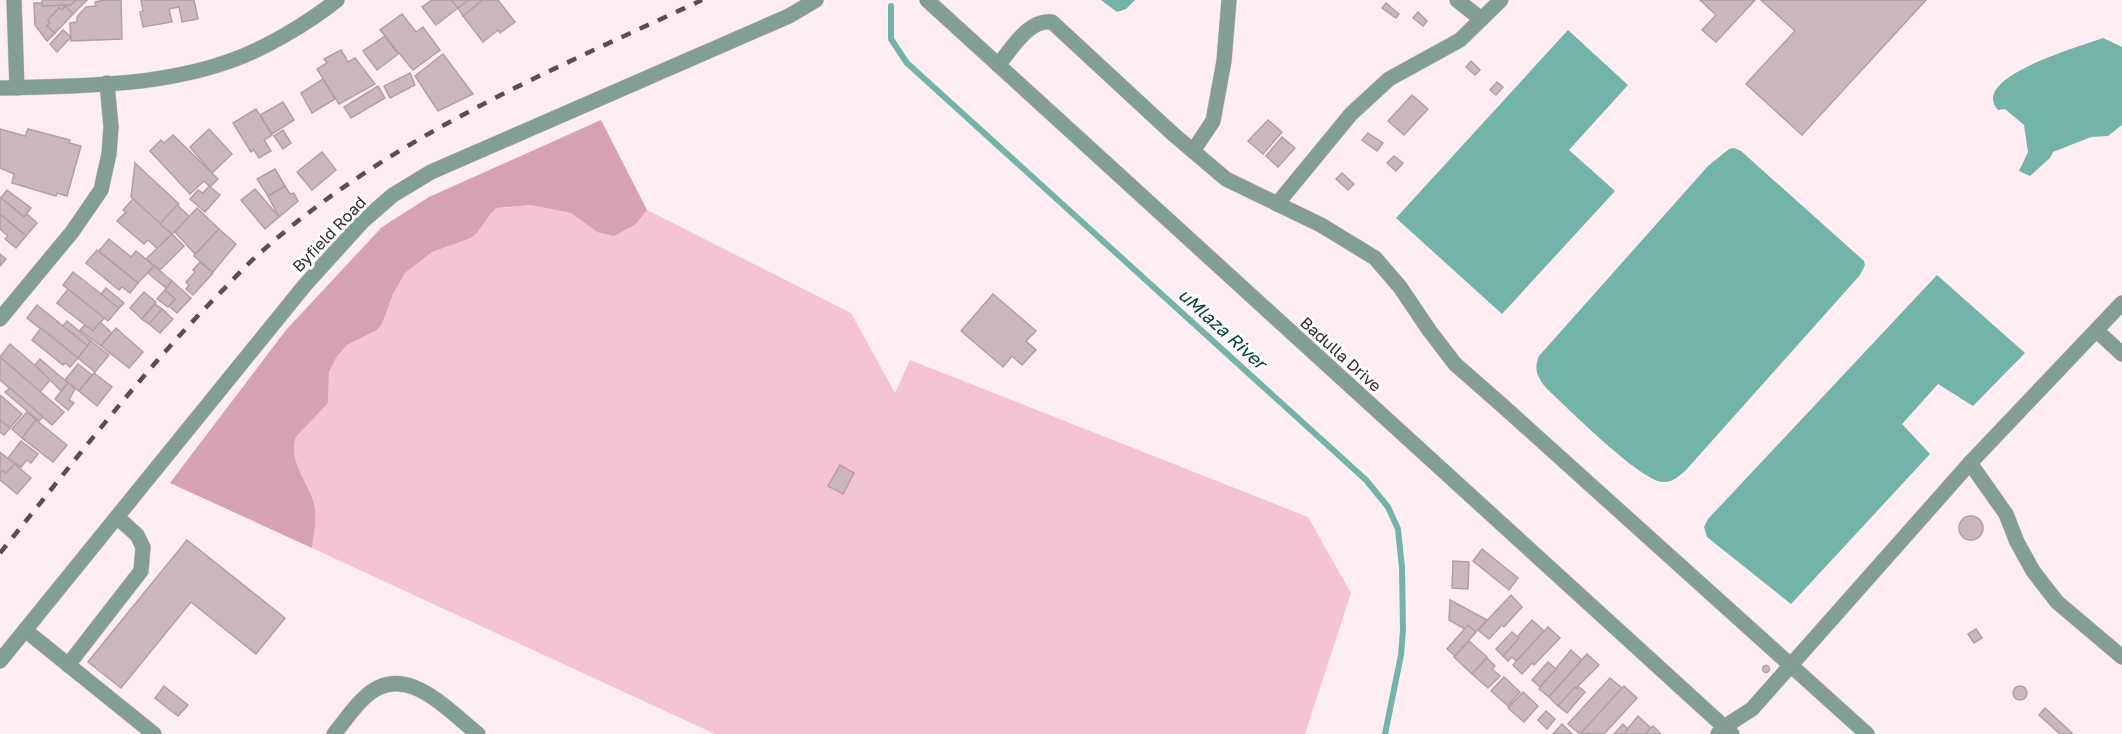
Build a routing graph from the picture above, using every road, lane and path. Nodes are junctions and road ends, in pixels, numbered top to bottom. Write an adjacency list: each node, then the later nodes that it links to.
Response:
1 (14, 0): 12 (street)
2 (337, 0): 10 (street)
3 (816, 0): 20 (street, Byfield Road)
4 (927, 0): 9 (street, Badulla Drive)
5 (1229, 0): 13 (street)
6 (1457, 0): 8 (street)
7 (1501, 0): 8 (street)
8 (1481, 20): 14 (street)
9 (998, 65): 13 (street); 26 (street, Badulla Drive)
10 (107, 83): 12 (street); 16 (street)
11 (0, 88): 12 (street)
12 (17, 88)
13 (1193, 151): 14 (street)
14 (1276, 204): 25 (street)
15 (2122, 303): 17 (street)
16 (0, 319)
17 (2097, 331): 18 (street); 19 (street)
18 (2122, 354)
19 (1970, 464): 22 (street); 25 (street)
20 (117, 517): 21 (street, Byfield Road); 24 (street)
21 (25, 630): 23 (street, Byfield Road); 24 (street)
22 (2122, 657)
23 (0, 661)
24 (68, 665): 27 (street)
25 (1792, 665): 26 (street); 30 (street)
26 (1724, 732)
27 (154, 734)
28 (334, 734): 29 (street)
29 (478, 734)
30 (1868, 734)

